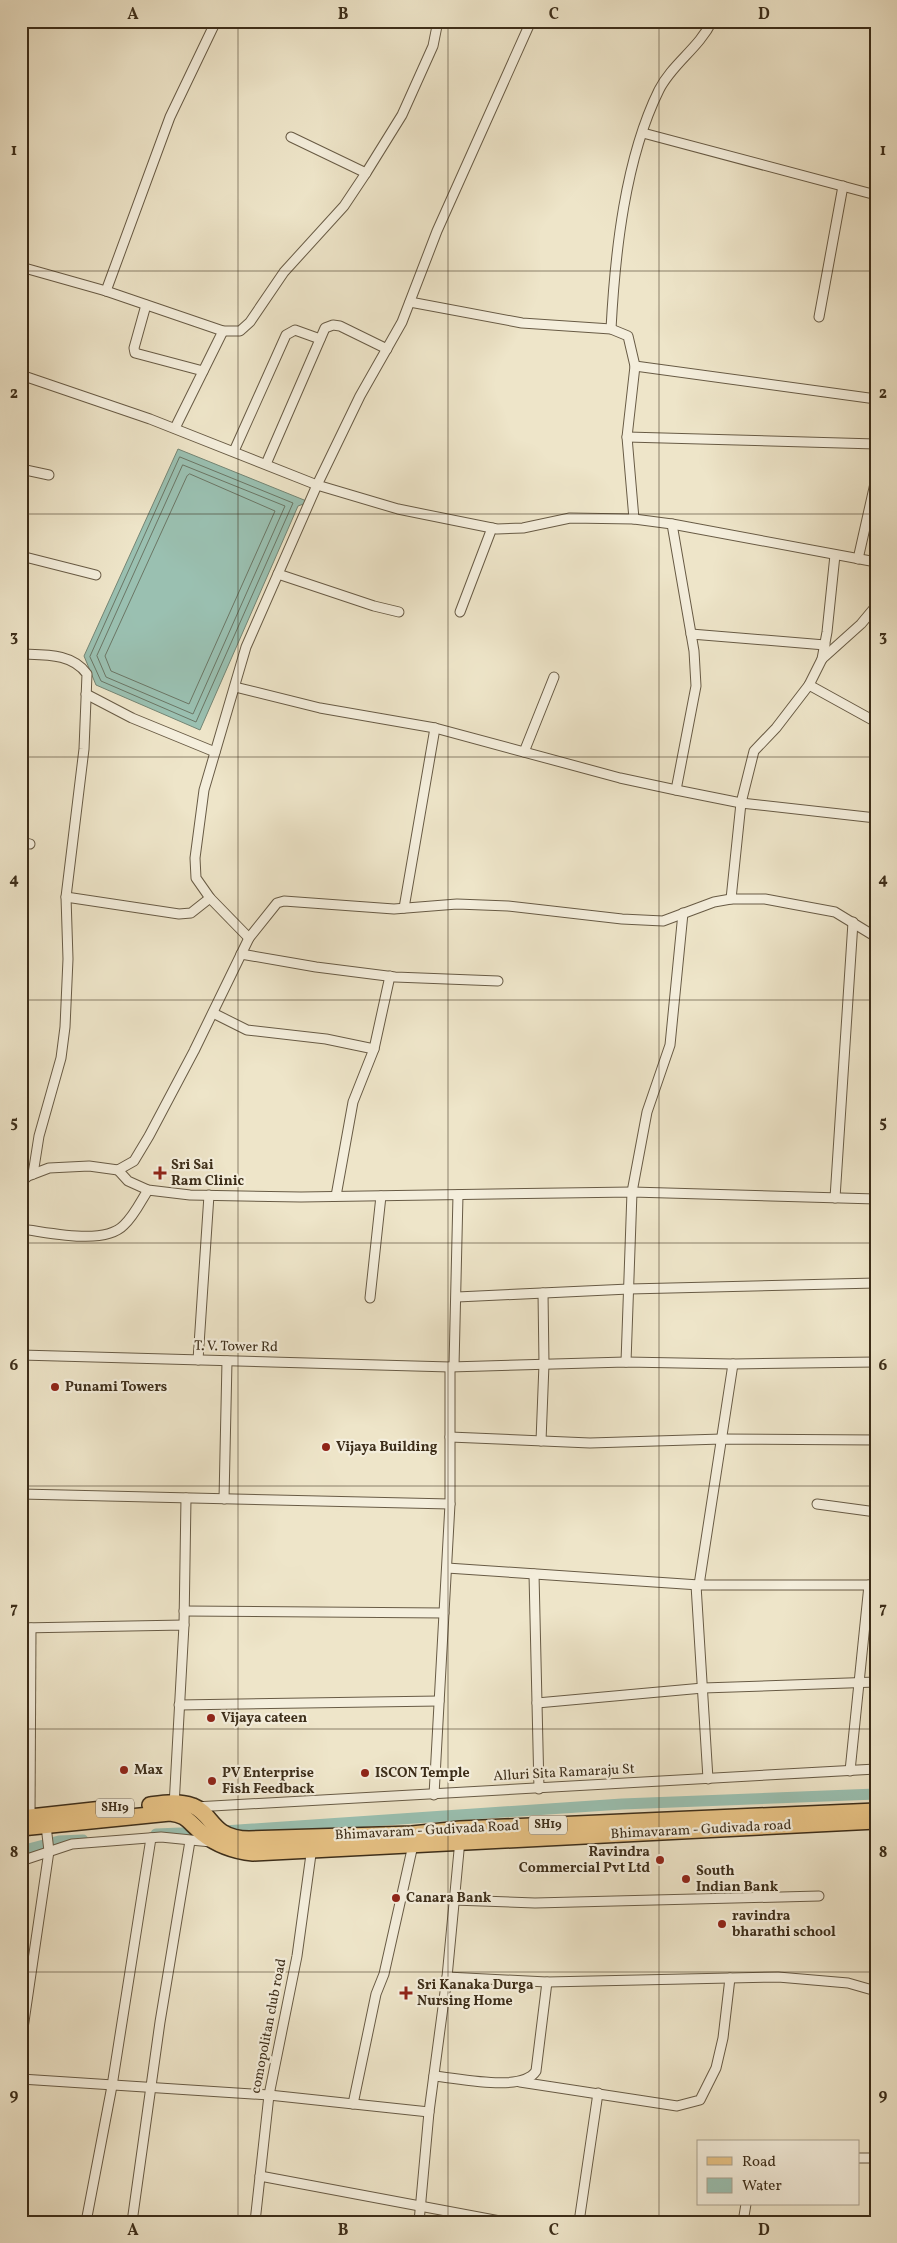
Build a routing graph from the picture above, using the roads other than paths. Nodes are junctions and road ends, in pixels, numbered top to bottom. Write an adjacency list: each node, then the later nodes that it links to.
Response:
1 (216, 21): 11 (street)
2 (438, 21): 7 (street)
3 (530, 21): 12 (street)
4 (712, 21): 5 (street)
5 (643, 133): 8 (street); 15 (street)
6 (291, 137): 7 (street)
7 (366, 173): 16 (street)
8 (843, 186): 9 (street); 14 (street)
9 (876, 195)
10 (21, 267): 11 (street)
11 (106, 291): 13 (street)
12 (410, 302): 15 (street); 18 (street)
13 (146, 304): 16 (street); 20 (street)
14 (819, 317)
15 (611, 329): 19 (street)
16 (223, 331): 20 (street)
17 (320, 339): 18 (street); 26 (street); 27 (street)
18 (387, 349): 31 (street)
19 (635, 366): 22 (street); 24 (street)
20 (203, 371): 23 (street)
21 (21, 375): 23 (street)
22 (876, 399)
23 (175, 428): 26 (street)
24 (627, 437): 25 (street); 32 (street)
25 (876, 444)
26 (234, 451): 27 (street)
27 (266, 464): 31 (street)
28 (21, 469): 29 (street)
29 (49, 475)
30 (876, 480): 37 (street)
31 (317, 485): 34 (street); 39 (street)
32 (634, 519): 33 (street); 34 (street)
33 (672, 524): 35 (street); 44 (street)
34 (492, 528): 43 (street)
35 (835, 555): 37 (street); 45 (street)
36 (21, 556): 40 (street)
37 (858, 559): 38 (street)
38 (876, 562)
39 (278, 574): 42 (street); 50 (street)
40 (96, 575)
41 (876, 606): 47 (street)
42 (399, 612)
43 (460, 612)
44 (691, 634): 45 (street); 56 (street)
45 (825, 646): 47 (street)
46 (21, 654): 51 (street)
47 (822, 659): 49 (street)
48 (554, 677): 55 (street)
49 (809, 685): 52 (street); 57 (street)
50 (235, 687): 53 (street); 54 (street)
51 (86, 694): 54 (street); 59 (street)
52 (876, 722)
53 (435, 728): 55 (street); 62 (street)
54 (215, 752): 60 (street)
55 (524, 752): 56 (street)
56 (676, 790): 57 (street)
57 (741, 803): 58 (street); 61 (street)
58 (876, 818)
59 (66, 897): 60 (street); 73 (street)
60 (210, 898): 66 (street)
61 (731, 899): 63 (street); 64 (street)
62 (404, 908): 63 (street); 66 (street)
63 (684, 913): 76 (street)
64 (853, 922): 65 (street); 81 (street)
65 (876, 937)
66 (249, 938): 67 (street)
67 (242, 954): 68 (street); 70 (street)
68 (390, 976): 69 (street); 71 (street)
69 (498, 981)
70 (213, 1013): 71 (street); 72 (street)
71 (374, 1049): 79 (street)
72 (118, 1170): 73 (street); 75 (street)
73 (33, 1174): 74 (street)
74 (21, 1182)
75 (148, 1190): 77 (street); 83 (street)
76 (632, 1192): 78 (street); 81 (street); 85 (street)
77 (209, 1195): 79 (street); 90 (street)
78 (458, 1195): 80 (street); 87 (street)
79 (336, 1196): 80 (street)
80 (381, 1196): 88 (street)
81 (834, 1198): 82 (street)
82 (876, 1200)
83 (21, 1229)
84 (876, 1283): 85 (street)
85 (628, 1289): 86 (street); 92 (street)
86 (543, 1293): 87 (street); 94 (street)
87 (456, 1297): 96 (street)
88 (370, 1298)
89 (21, 1355): 90 (street, T. V. Tower Rd)
90 (198, 1360): 91 (street, T. V. Tower Rd)
91 (227, 1361): 96 (street, T. V. Tower Rd); 103 (street)
92 (626, 1362): 94 (street, T. V. Tower Rd); 95 (street, T. V. Tower Rd)
93 (876, 1362): 95 (street, T. V. Tower Rd)
94 (544, 1364): 96 (street, T. V. Tower Rd); 100 (street)
95 (732, 1364): 98 (street)
96 (452, 1366): 97 (street)
97 (450, 1437): 100 (street); 104 (street)
98 (722, 1439): 99 (street); 100 (street); 109 (street)
99 (876, 1440)
100 (541, 1441)
101 (21, 1494): 102 (street)
102 (186, 1498): 103 (street); 111 (street)
103 (224, 1499): 104 (street)
104 (450, 1504): 107 (street)
105 (817, 1504): 106 (street)
106 (876, 1512)
107 (446, 1568): 108 (street); 112 (street)
108 (534, 1574): 109 (street); 120 (street)
109 (698, 1585): 110 (street); 118 (street)
110 (872, 1585): 117 (street)
111 (184, 1611): 112 (street); 113 (street)
112 (444, 1613): 119 (street)
113 (184, 1625): 115 (street); 121 (street)
114 (21, 1628): 115 (street)
115 (31, 1628): 130 (street)
116 (876, 1682): 117 (street)
117 (859, 1683): 118 (street); 123 (street)
118 (703, 1688): 120 (street); 124 (street)
119 (439, 1701): 121 (street); 126 (street)
120 (537, 1703): 125 (street)
121 (179, 1705): 127 (street)
122 (876, 1769): 123 (street, Alluri Sita Ramaraju St)
123 (850, 1770): 124 (street, Alluri Sita Ramaraju St)
124 (708, 1779): 125 (street, Alluri Sita Ramaraju St)
125 (539, 1789): 126 (street, Alluri Sita Ramaraju St)
126 (434, 1795): 127 (street, Alluri Sita Ramaraju St)
127 (186, 1810): 130 (main road, SH19); 132 (main road, SH19); 134 (main road, SH19); 135 (main road, SH19)
128 (876, 1811): 129 (main road, Bhimavaram - Gudivada Road / SH19)
129 (786, 1820): 131 (main road, Bhimavaram - Gudivada road / SH19); 133 (main road, Bhimavaram - Gudivada road / SH19)
130 (24, 1821): 132 (main road, SH19)
131 (876, 1821)
132 (46, 1828): 139 (street)
133 (460, 1835): 137 (main road, Bhimavaram - Gudivada Road / SH19); 138 (main road, Bhimavaram - Gudivada road / SH19); 142 (street)
134 (196, 1837): 135 (main road, SH19); 136 (street); 152 (street)
135 (219, 1837): 137 (main road, Bhimavaram - Gudivada road / SH19)
136 (151, 1838): 139 (street); 151 (street)
137 (312, 1843): 138 (main road, Bhimavaram - Gudivada road / SH19); 154 (street, comopolitan club road)
138 (413, 1845): 155 (street)
139 (48, 1849): 140 (street); 147 (street)
140 (21, 1861)
141 (819, 1896): 142 (street)
142 (453, 1900): 143 (street)
143 (447, 1977): 145 (street); 148 (street)
144 (730, 1978): 145 (street); 146 (street); 153 (street)
145 (547, 1982): 150 (street)
146 (876, 1991)
147 (21, 2042)
148 (434, 2076): 150 (street); 156 (street)
149 (21, 2079): 151 (street)
150 (520, 2082): 153 (street)
151 (112, 2086): 152 (street); 162 (street)
152 (150, 2088): 154 (street); 163 (street)
153 (598, 2093): 167 (street)
154 (269, 2095): 155 (street); 159 (street, comopolitan club road)
155 (353, 2104): 156 (street)
156 (429, 2112): 160 (street)
157 (860, 2158): 158 (street)
158 (876, 2158)
159 (260, 2176): 160 (street); 164 (street, comopolitan club road)
160 (421, 2206): 165 (street); 166 (street)
161 (746, 2206): 168 (street)
162 (86, 2222)
163 (132, 2222)
164 (255, 2222)
165 (419, 2222)
166 (505, 2222)
167 (579, 2222)
168 (743, 2222)

